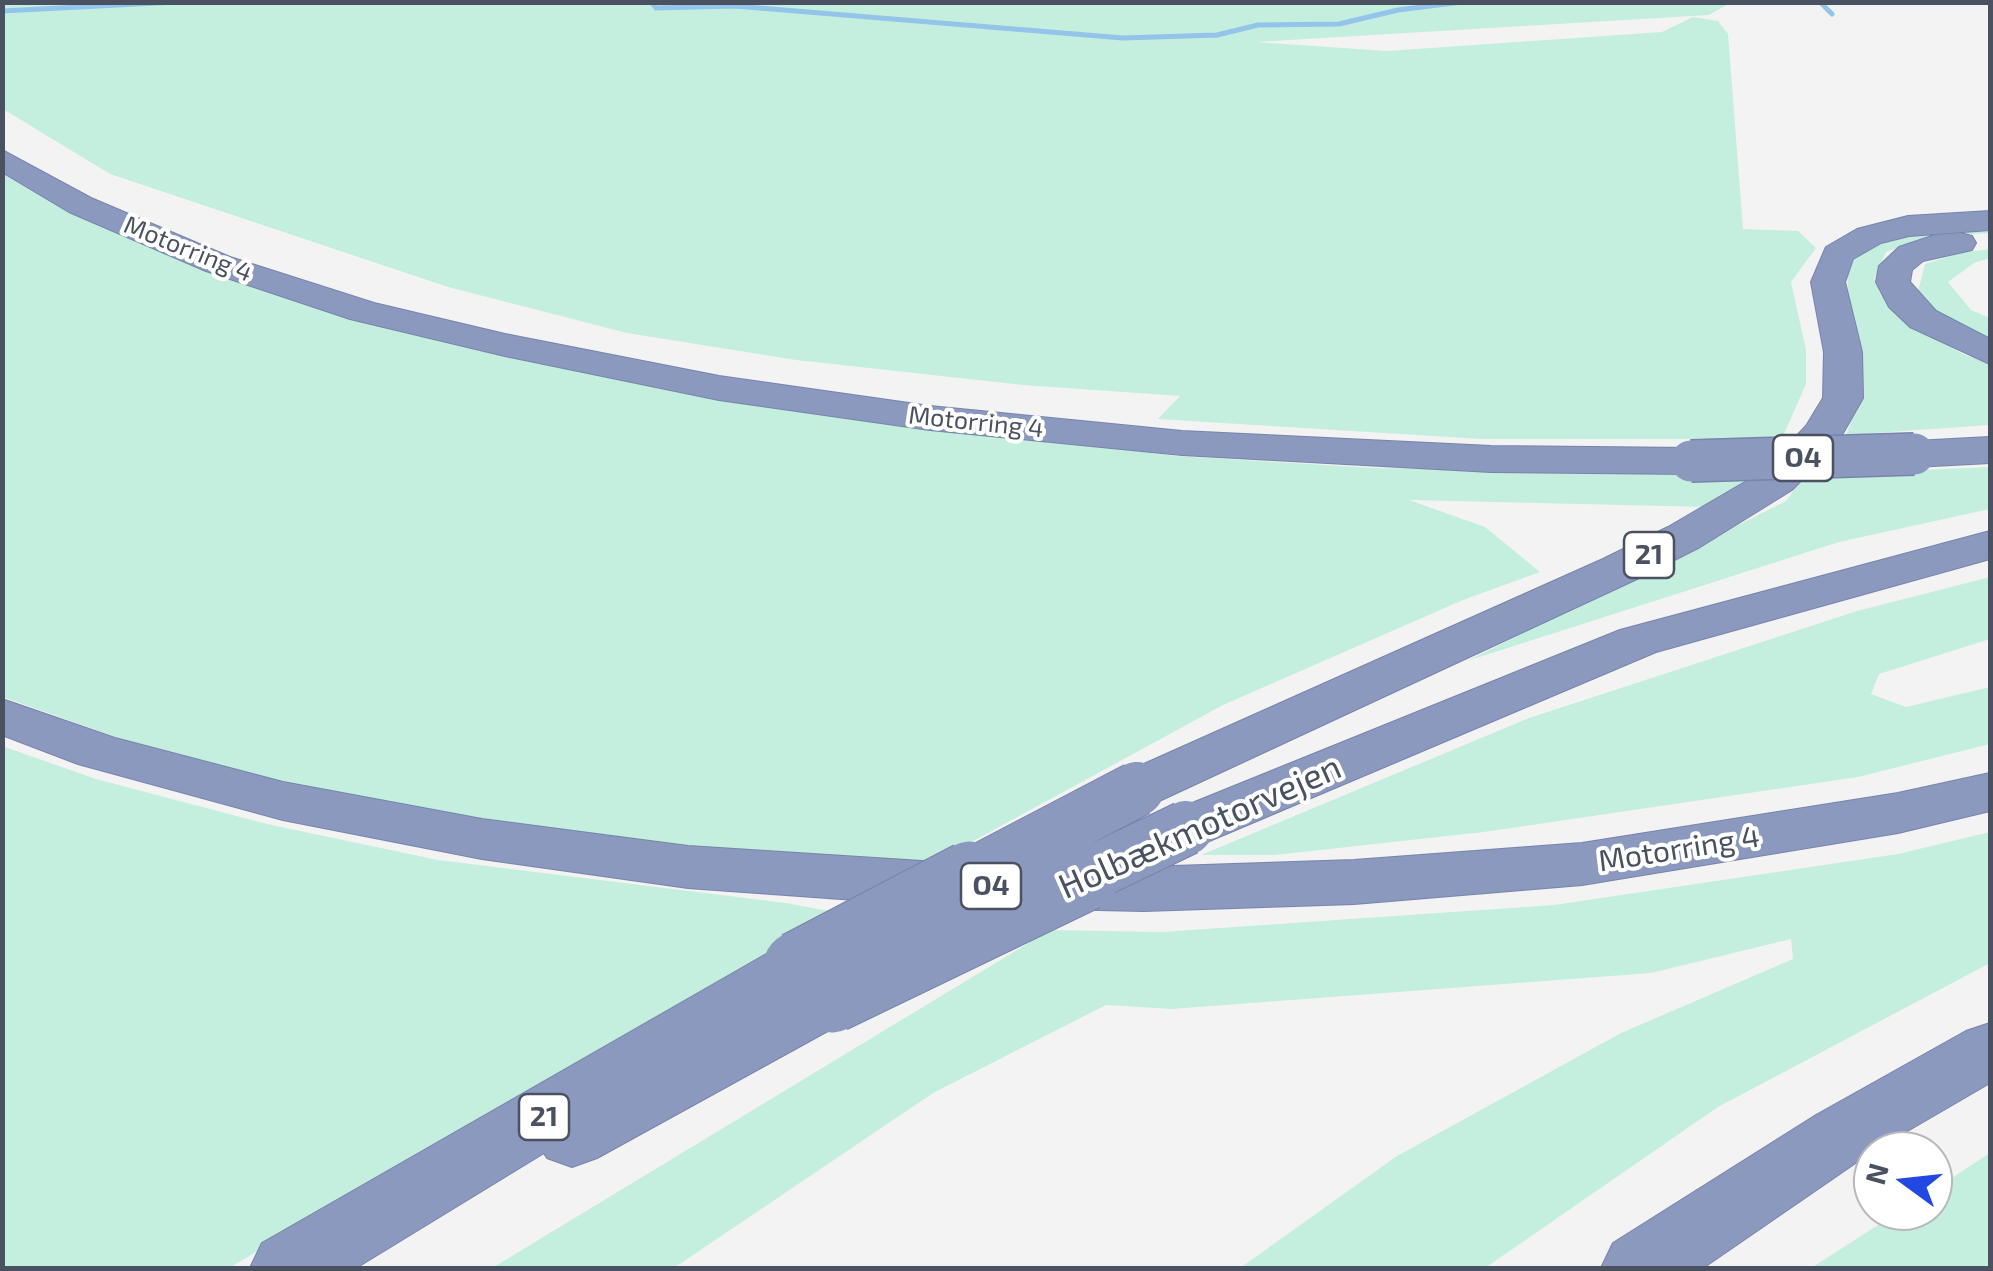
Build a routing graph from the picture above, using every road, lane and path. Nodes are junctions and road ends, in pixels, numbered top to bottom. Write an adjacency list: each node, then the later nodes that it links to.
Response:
1 (2, 160): 5 (highway, Motorring 4 / O4, bridge)
2 (1990, 221): 9 (highway, 21, bridge)
3 (1990, 240): 4 (highway)
4 (1990, 353)
5 (1990, 450)
6 (1990, 545): 9 (highway, Holbækmotorvejen / 21, bridge)
7 (2, 716): 8 (highway, Motorring 4 / O4)
8 (1990, 792)
9 (815, 982): 11 (highway, 21); 12 (highway, Holbækmotorvejen / 21)
10 (1990, 1050): 13 (highway)
11 (289, 1268)
12 (348, 1268)
13 (1640, 1268)

